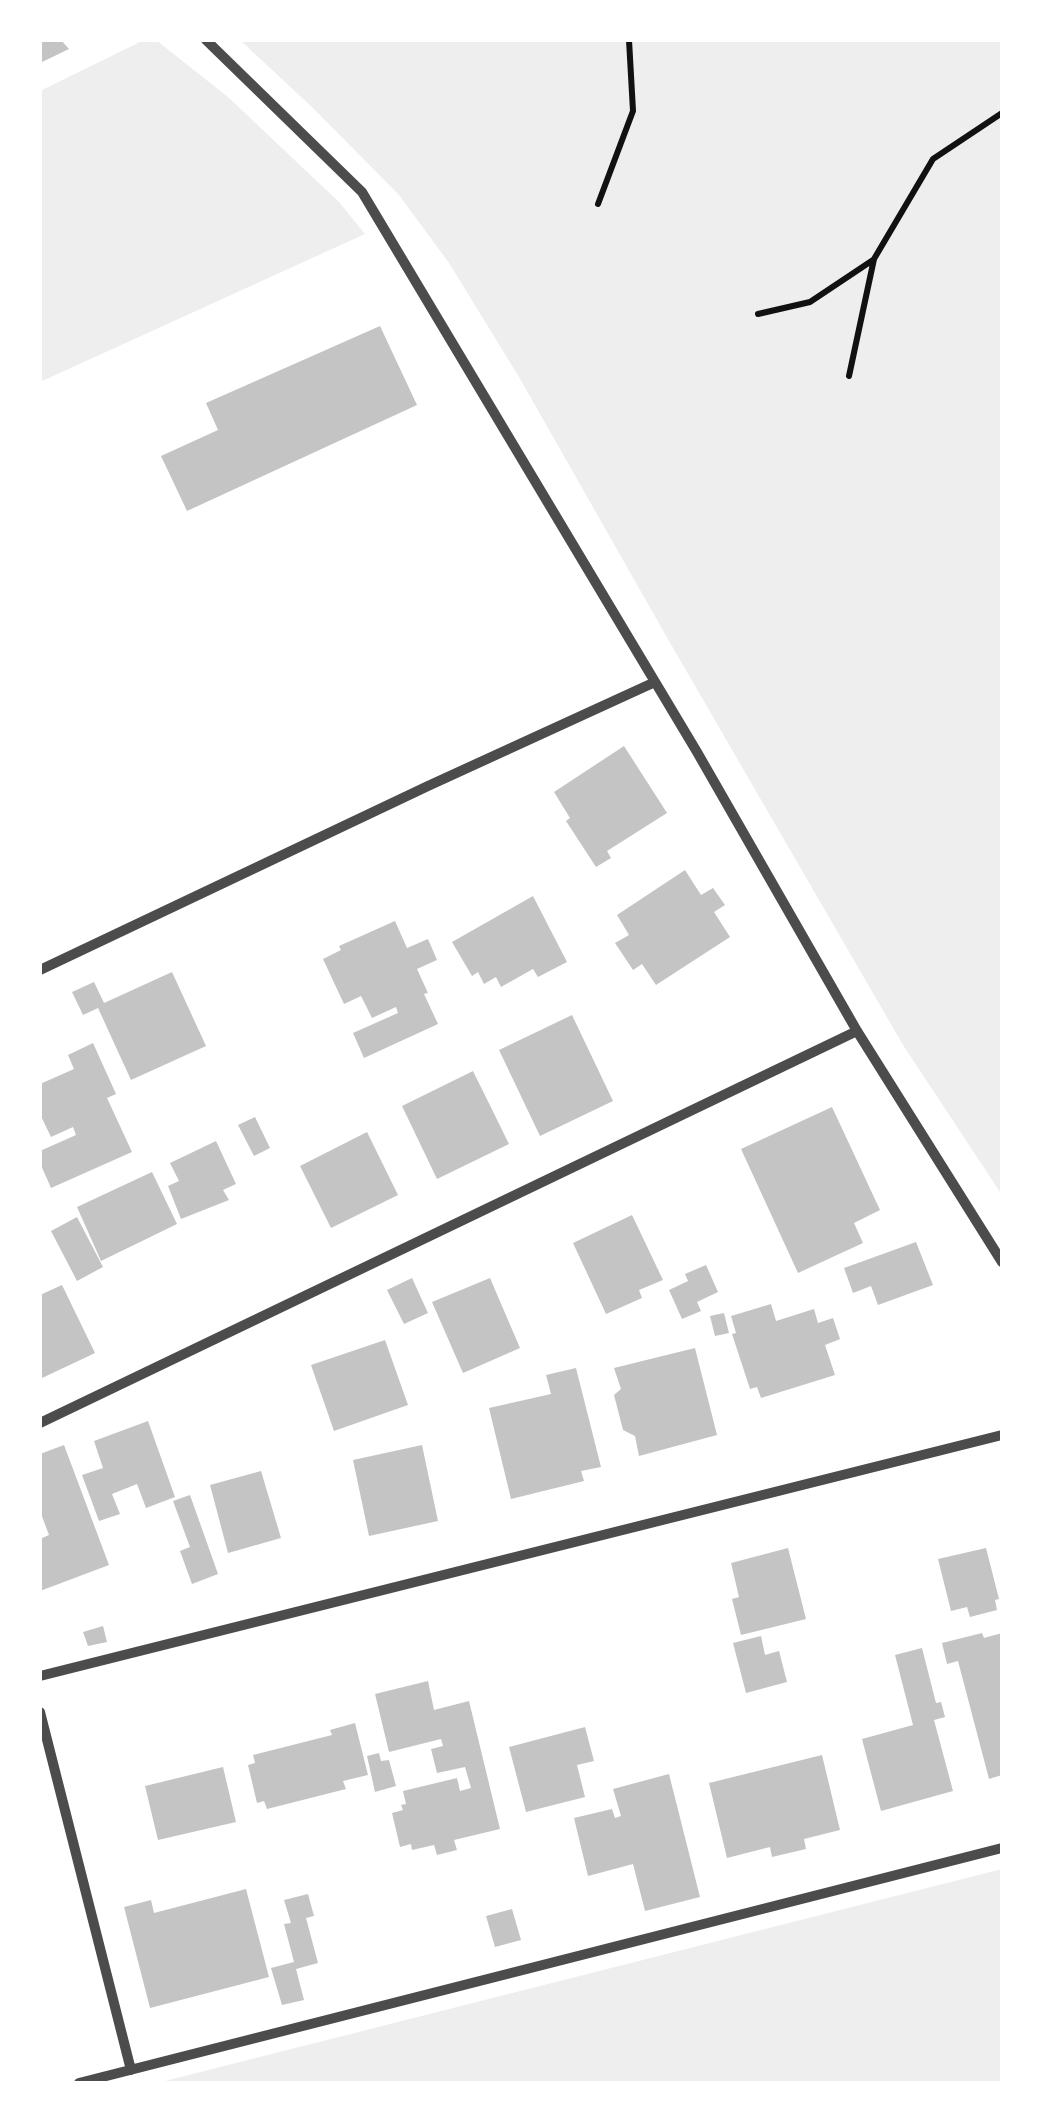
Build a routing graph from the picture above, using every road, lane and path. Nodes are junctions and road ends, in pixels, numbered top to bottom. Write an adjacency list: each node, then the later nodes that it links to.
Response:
1 (206, 40): 8 (street)
2 (629, 40): 4 (path)
3 (1002, 113): 5 (path)
4 (598, 204)
5 (874, 259): 6 (path); 7 (path)
6 (758, 314)
7 (849, 376)
8 (655, 682): 9 (street); 10 (street)
9 (40, 970)
10 (857, 1031): 11 (street); 12 (street)
11 (1002, 1262)
12 (40, 1423)
13 (1002, 1434): 14 (street)
14 (40, 1676)
15 (40, 1712): 17 (street)
16 (1002, 1848): 17 (street)
17 (131, 2070): 18 (street)
18 (79, 2083)

